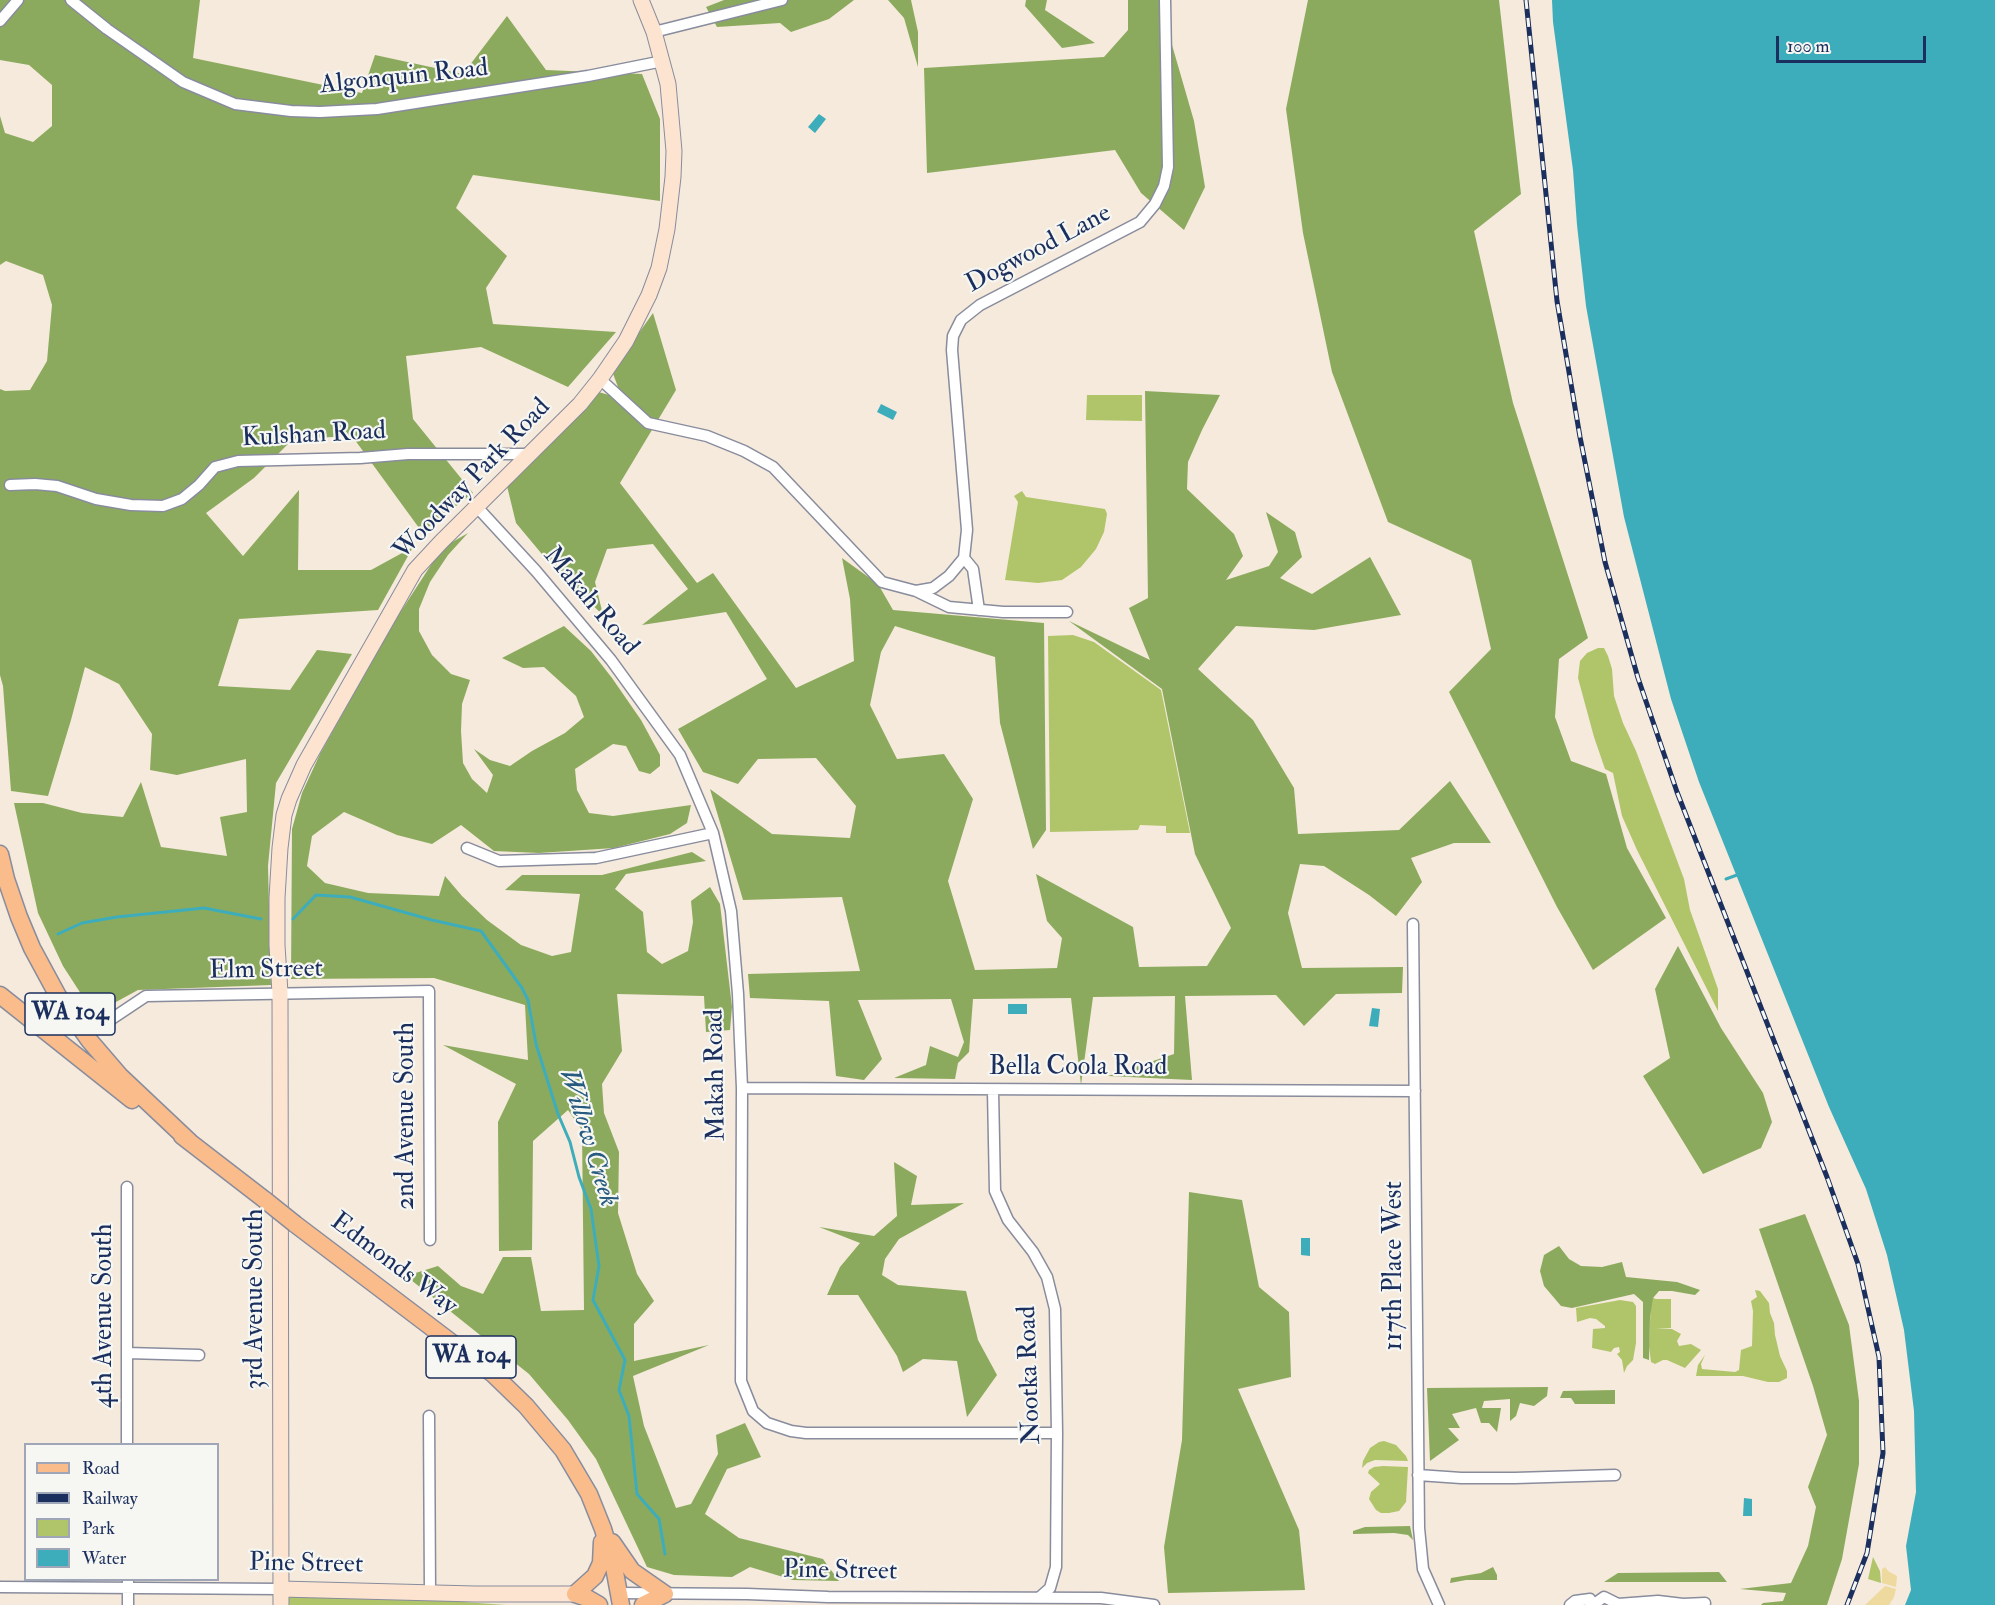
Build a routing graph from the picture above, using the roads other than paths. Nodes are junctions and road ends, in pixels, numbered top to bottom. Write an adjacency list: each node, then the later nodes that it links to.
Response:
1 (18, 0): 6 (street)
2 (71, 0): 8 (street, Algonquin Road)
3 (641, 0): 7 (street, Woodway Park Road)
4 (782, 0): 7 (street)
5 (1165, 0): 13 (street, Dogwood Lane)
6 (0, 21)
7 (654, 32): 8 (street, Woodway Park Road)
8 (663, 61): 9 (street, Woodway Park Road)
9 (600, 379): 10 (street, Woodway Park Road); 14 (street)
10 (530, 454): 11 (street, Kulshan Road); 12 (street, Woodway Park Road)
11 (10, 485)
12 (477, 507): 17 (street, Makah Road); 22 (street, Woodway Park Road)
13 (964, 558): 14 (street); 15 (street)
14 (916, 591): 15 (street)
15 (979, 610): 16 (street)
16 (1067, 612)
17 (713, 833): 18 (street); 25 (street, Makah Road)
18 (467, 848)
19 (0, 854): 28 (main road, Edmonds Way / WA 104)
20 (1413, 924): 27 (street, 117th Place West)
21 (429, 991): 22 (street, Elm Street); 30 (street, 2nd Avenue South)
22 (280, 993): 24 (street, Elm Street); 41 (street, 3rd Avenue South)
23 (0, 995): 28 (main road, Edmonds Way / WA 104)
24 (110, 1020)
25 (742, 1088): 26 (street, Bella Coola Road); 34 (street, Makah Road)
26 (993, 1091): 27 (street, Bella Coola Road); 34 (street, Nootka Road)
27 (1414, 1091): 36 (street, 117th Place West)
28 (190, 1142): 38 (main road, Edmonds Way / WA 104, bridge)
29 (127, 1187): 31 (street, 4th Avenue South)
30 (430, 1240)
31 (127, 1353): 32 (street); 35 (street, 4th Avenue South)
32 (199, 1355)
33 (429, 1416): 42 (street)
34 (1057, 1433): 45 (street, Nootka Road)
35 (128, 1443)
36 (1418, 1475): 37 (street); 55 (street, 117th Place West)
37 (1615, 1475)
38 (603, 1529): 43 (main road); 44 (main road); 46 (main road, Edmonds Way / WA 104)
39 (128, 1583): 40 (street, Pine Street); 41 (street, Pine Street); 50 (street)
40 (0, 1587)
41 (281, 1589): 42 (street, Pine Street); 51 (street, 3rd Avenue South)
42 (430, 1593): 43 (street, Pine Street)
43 (575, 1594): 52 (main road)
44 (665, 1594): 45 (street, Pine Street); 46 (street, Pine Street); 53 (main road)
45 (1041, 1596): 47 (street, Pine Street)
46 (620, 1599)
47 (1060, 1602): 54 (street, Pine Street)
48 (1705, 1603): 49 (street)
49 (1646, 1604): 56 (street)
50 (128, 1605)
51 (281, 1605)
52 (599, 1605)
53 (643, 1605)
54 (1154, 1605)
55 (1439, 1605)
56 (1570, 1605)

